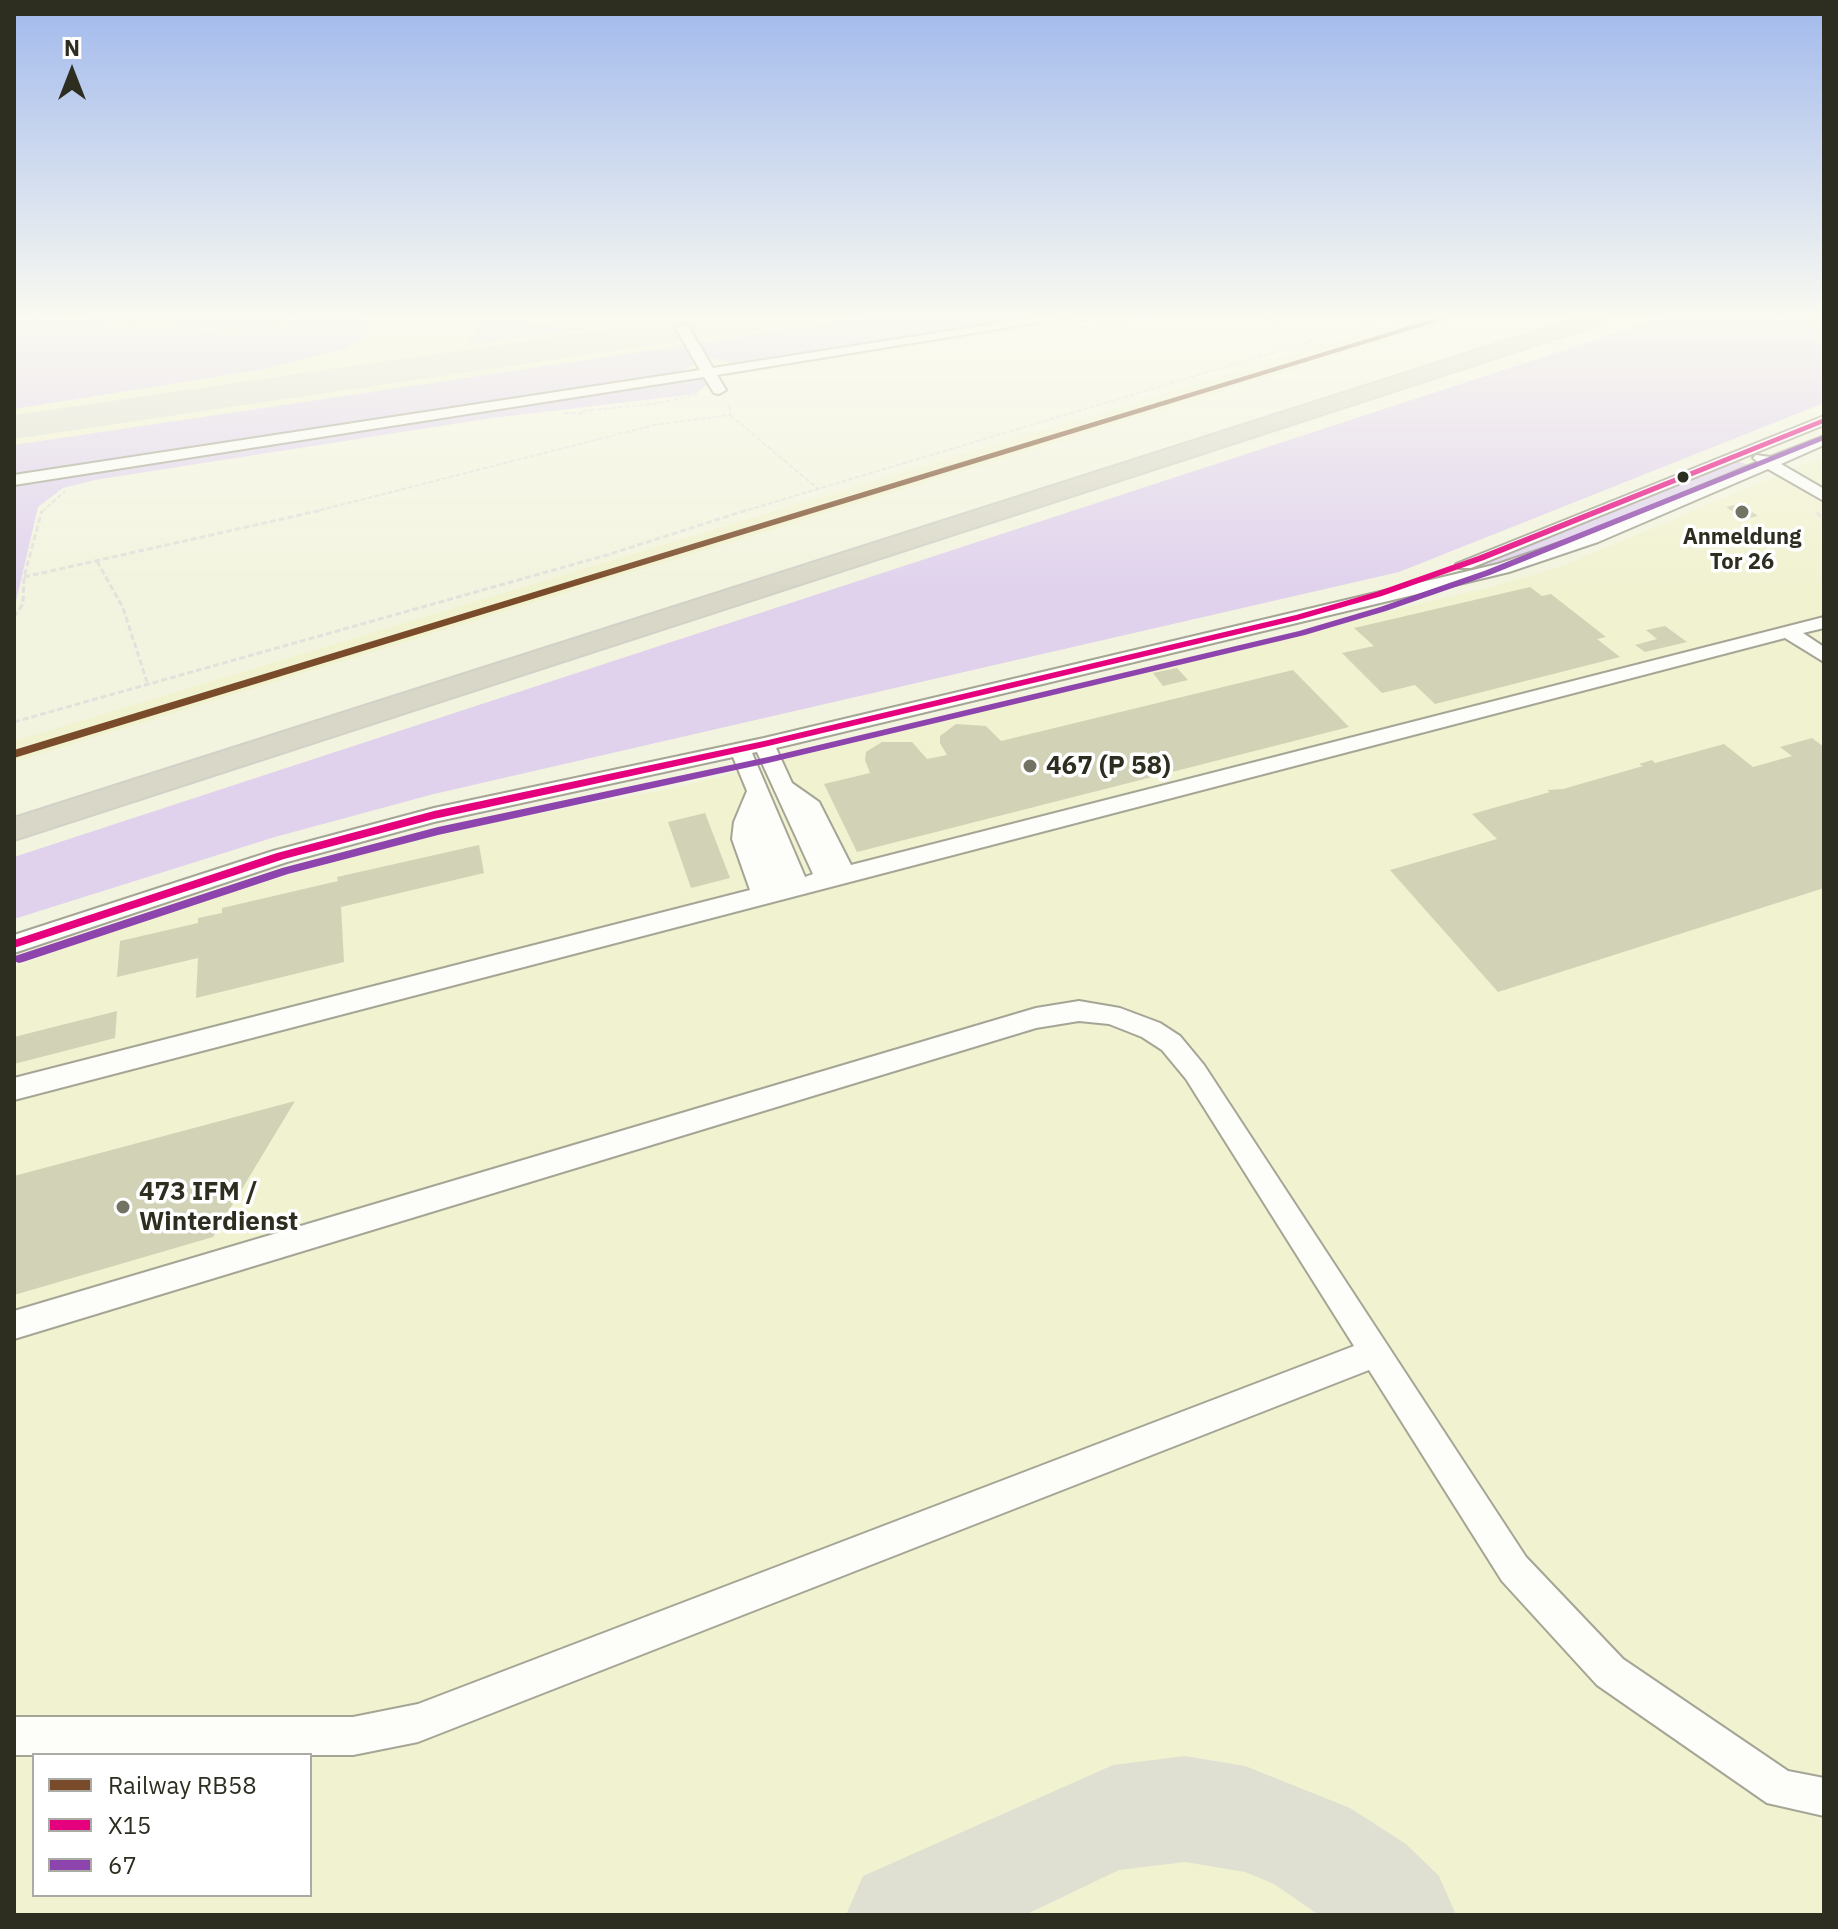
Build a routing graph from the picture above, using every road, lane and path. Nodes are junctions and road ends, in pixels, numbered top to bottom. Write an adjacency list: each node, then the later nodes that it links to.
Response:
1 (483, 408): 19 (street)
2 (613, 408): 3 (path)
3 (642, 408)
4 (730, 408): 8 (path)
5 (1087, 408): 21 (path)
6 (1257, 408): 35 (highway)
7 (1320, 408): 36 (highway)
8 (730, 415): 21 (path); 23 (path)
9 (1824, 420): 11 (street)
10 (1824, 440): 12 (street)
11 (1750, 449): 13 (street); 14 (street); 26 (street)
12 (1800, 450): 13 (street); 15 (street)
13 (1784, 457): 14 (street); 15 (street)
14 (1767, 464): 16 (street); 17 (street)
15 (1808, 469): 18 (street)
16 (1744, 474): 17 (street); 26 (street)
17 (1791, 475): 22 (street)
18 (1824, 477)
19 (14, 480)
20 (76, 486): 24 (path)
21 (817, 488): 30 (path)
22 (1824, 496)
23 (97, 561): 24 (path); 30 (path)
24 (24, 577): 25 (path)
25 (14, 617)
26 (1298, 617): 32 (street)
27 (1824, 622): 28 (street)
28 (1788, 631): 29 (street); 37 (street)
29 (1824, 656)
30 (147, 682): 31 (path)
31 (14, 722)
32 (764, 744): 33 (street); 37 (street)
33 (740, 749): 34 (street); 39 (street)
34 (757, 792): 38 (street); 38 (street)
35 (14, 804)
36 (14, 829)
37 (835, 876): 38 (street)
38 (780, 890): 40 (street)
39 (14, 944)
40 (14, 1089)
41 (14, 1325): 42 (street)
42 (1373, 1353): 43 (street); 44 (street)
43 (14, 1736)
44 (1824, 1797)

